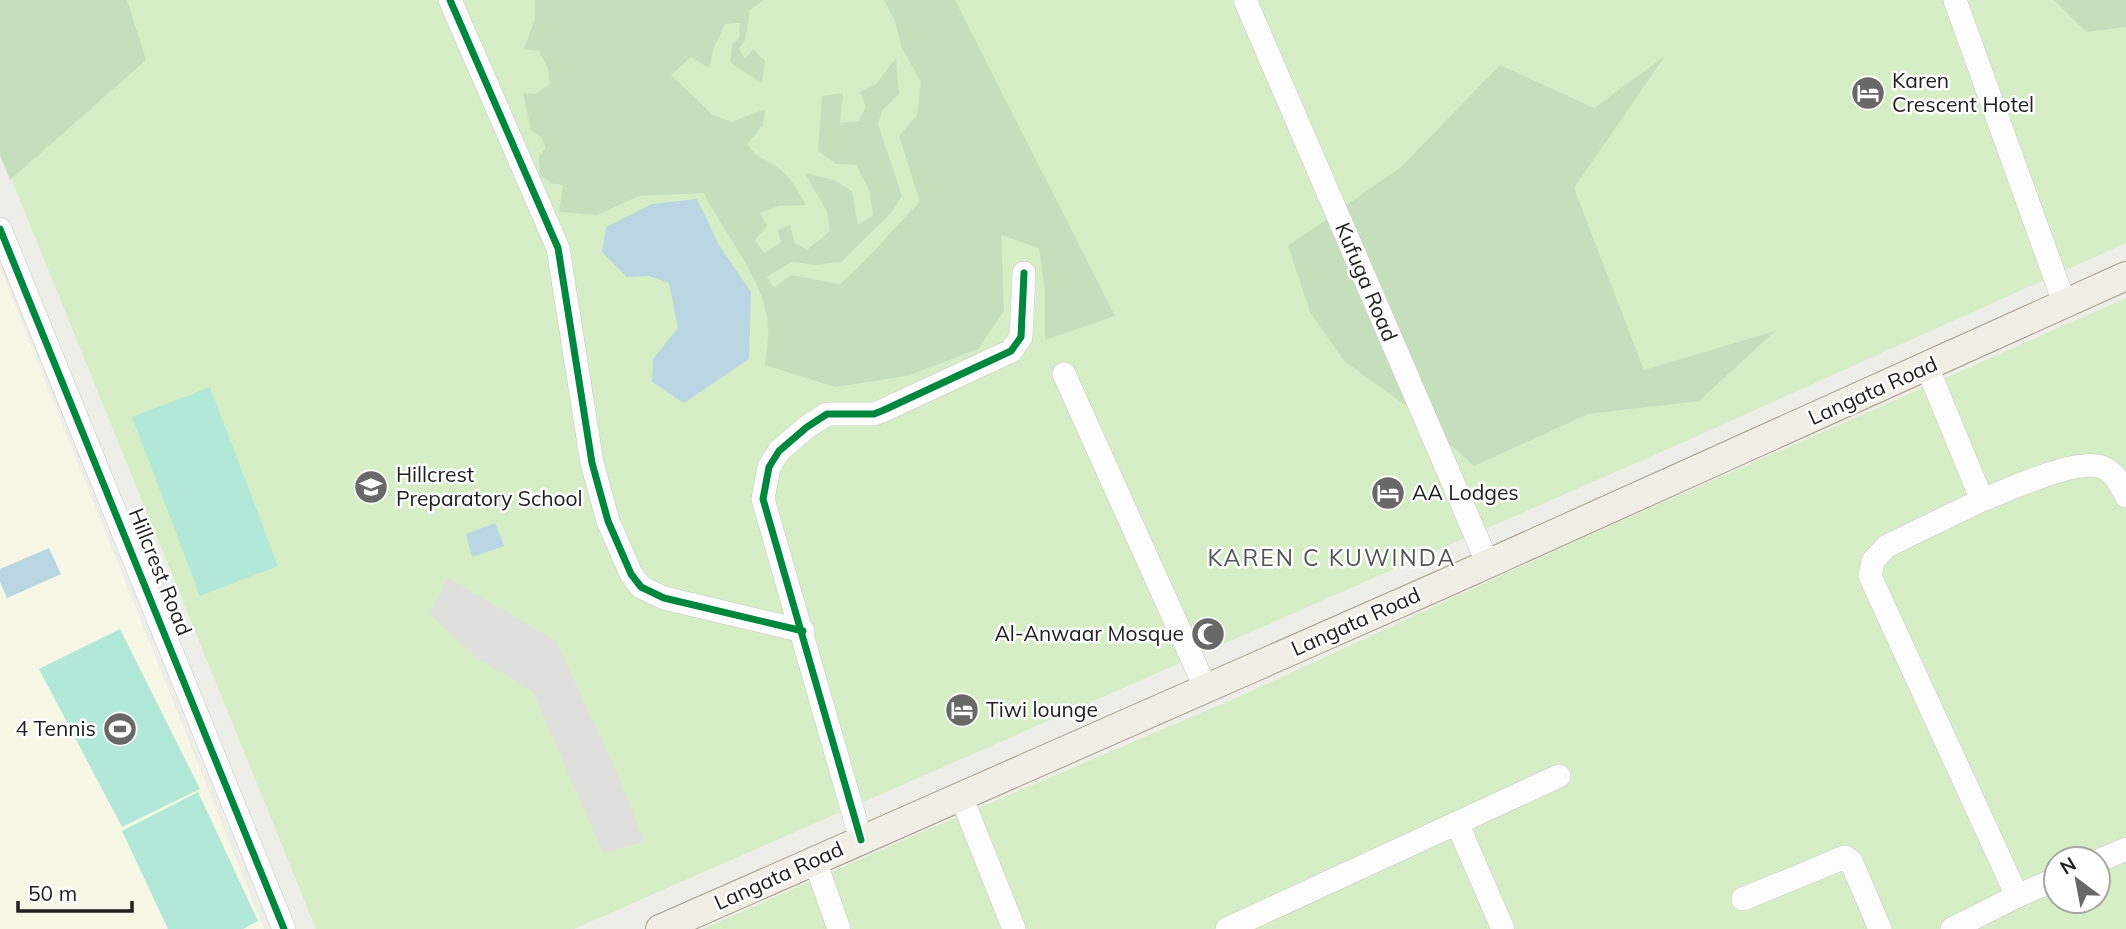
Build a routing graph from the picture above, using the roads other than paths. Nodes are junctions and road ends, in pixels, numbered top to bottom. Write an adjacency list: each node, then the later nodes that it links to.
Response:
1 (450, 0): 13 (street)
2 (1245, 0): 12 (street, Kufuga Road)
3 (1955, 0): 7 (street)
4 (0, 229): 23 (street, Hillcrest Road)
5 (1024, 273): 13 (street)
6 (2126, 276): 7 (main road, Langata Road)
7 (2065, 305): 8 (main road, Langata Road)
8 (1927, 367): 11 (street); 12 (main road, Langata Road)
9 (1065, 374): 14 (street)
10 (2126, 496): 11 (street)
11 (1982, 500): 21 (street)
12 (1488, 564): 14 (main road, Langata Road)
13 (803, 631): 18 (street)
14 (1206, 689): 16 (main road, Langata Road)
15 (1559, 776): 17 (street)
16 (961, 796): 18 (main road, Langata Road); 26 (street)
17 (1457, 823): 27 (street); 28 (street)
18 (861, 841): 19 (main road, Langata Road)
19 (815, 861): 24 (main road, Langata Road); 25 (street)
20 (2042, 885): 21 (street)
21 (2017, 896): 30 (street)
22 (1743, 899): 29 (street)
23 (284, 929)
24 (660, 929)
25 (839, 929)
26 (1014, 929)
27 (1227, 929)
28 (1503, 929)
29 (1881, 929)
30 (1952, 929)

